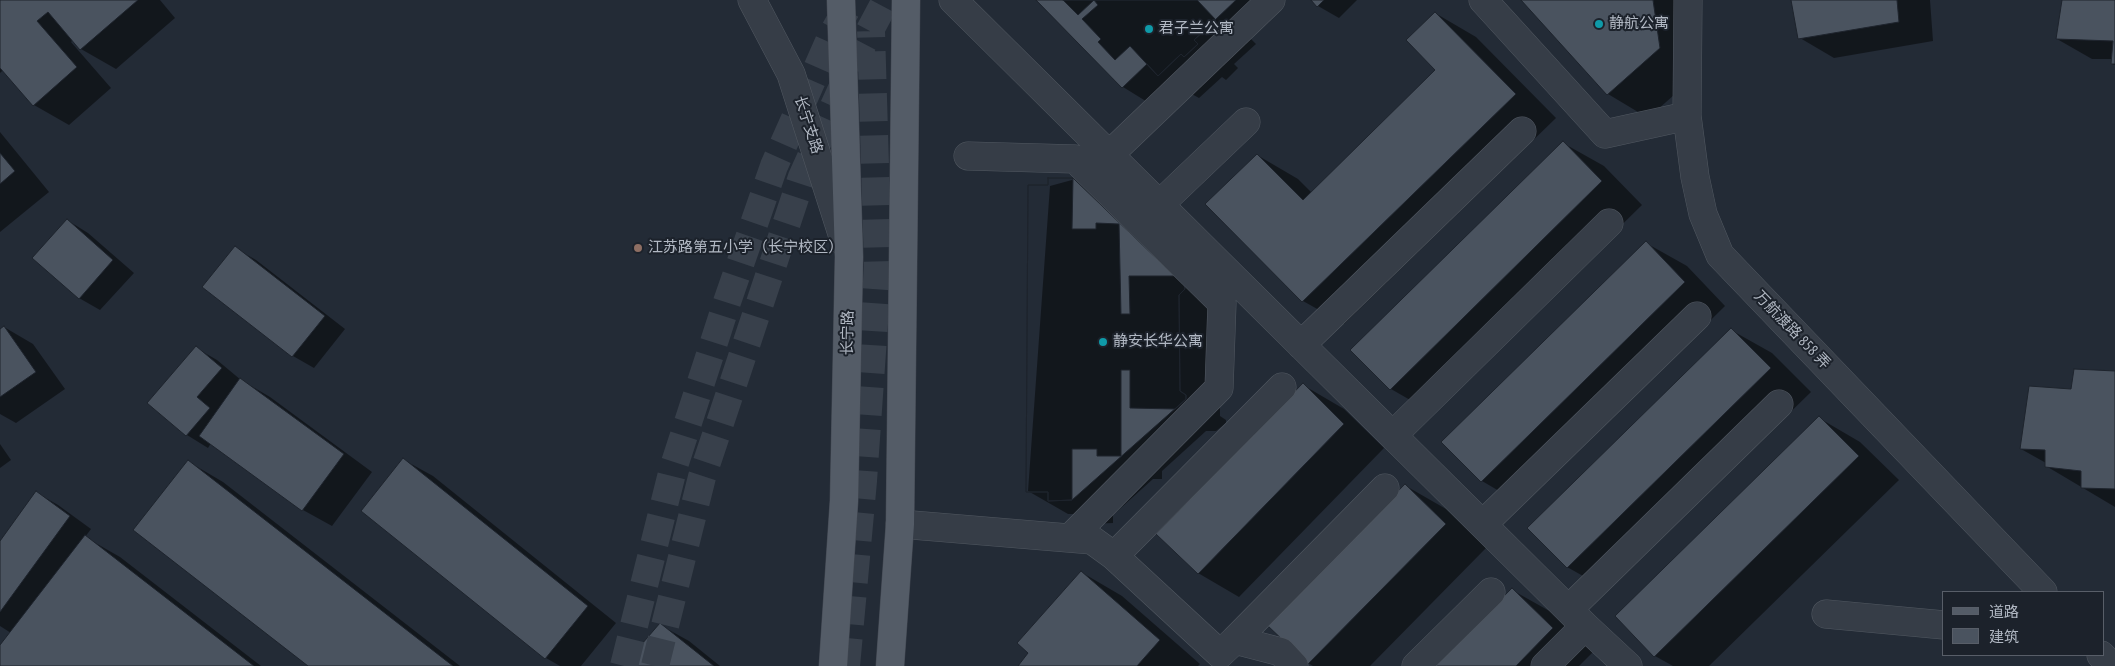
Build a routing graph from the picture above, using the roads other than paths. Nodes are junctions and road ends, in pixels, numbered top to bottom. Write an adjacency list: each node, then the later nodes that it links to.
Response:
1 (752, 0): 16 (street, 长宁支路)
2 (841, 0): 16 (main road, 长宁路)
3 (906, 0): 23 (main road)
4 (954, 0): 11 (street)
5 (1271, 0): 11 (street)
6 (1483, 0): 8 (street)
7 (1688, 0): 8 (street, 万航渡路 858 弄)
8 (1687, 116): 27 (street, 万航渡路 858 弄)
9 (1246, 122): 14 (street)
10 (1522, 131): 18 (street)
11 (1102, 147): 13 (street); 14 (street)
12 (968, 156): 13 (street)
13 (1075, 159): 25 (street)
14 (1160, 204): 18 (street)
15 (1609, 223): 21 (street)
16 (849, 257): 34 (main road, 长宁路)
17 (1697, 316): 24 (street)
18 (1301, 345): 21 (street)
19 (1282, 387): 26 (street)
20 (1779, 404): 30 (street)
21 (1393, 435): 24 (street)
22 (1385, 488): 32 (street)
23 (900, 524): 25 (street); 35 (main road)
24 (1483, 524): 30 (street)
25 (1070, 538): 26 (street)
26 (1114, 556): 32 (street)
27 (2034, 589)
28 (1491, 592): 37 (street)
29 (1826, 614): 31 (street)
30 (1577, 618): 38 (street); 39 (street)
31 (1942, 626)
32 (1235, 640): 36 (street)
33 (2102, 656): 40 (street)
34 (833, 666)
35 (890, 666)
36 (1294, 666)
37 (1416, 666)
38 (1545, 666)
39 (1628, 666)
40 (2112, 666)

